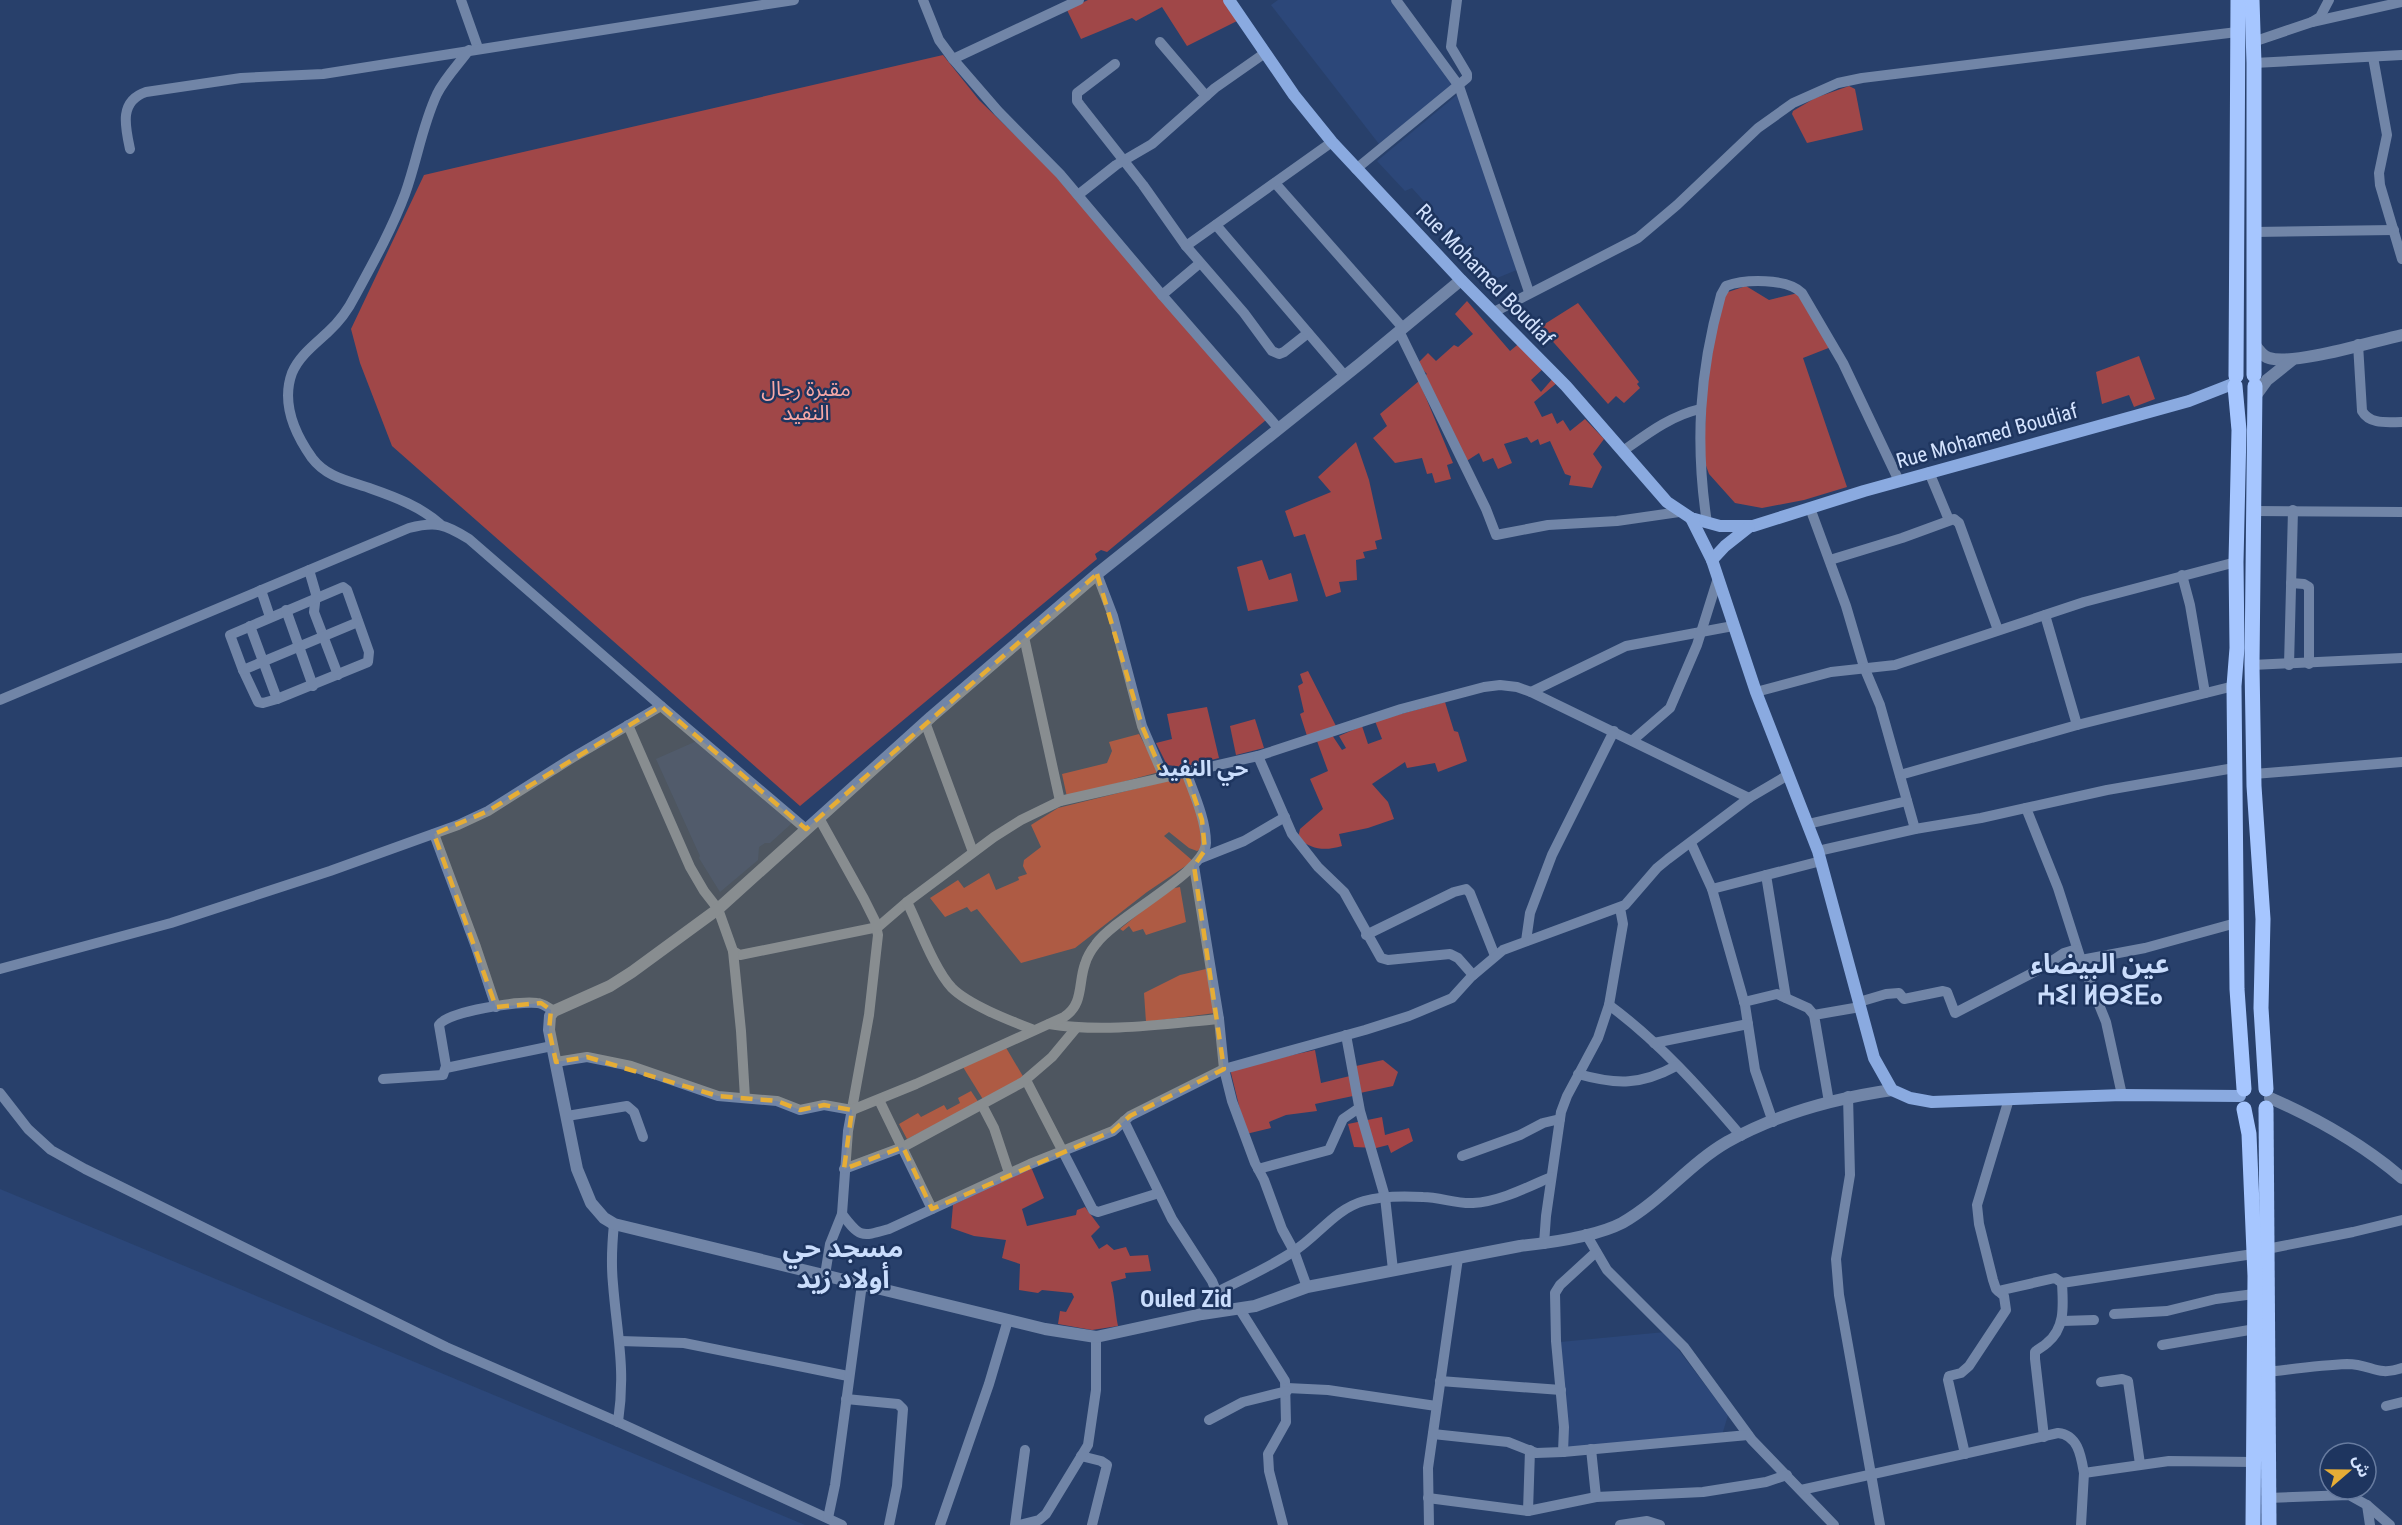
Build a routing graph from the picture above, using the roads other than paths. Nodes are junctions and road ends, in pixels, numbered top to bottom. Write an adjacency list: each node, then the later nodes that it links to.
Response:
1 (461, 0): 16 (street)
2 (794, 0): 16 (street)
3 (923, 0): 20 (street)
4 (1079, 0): 20 (street)
5 (1229, 0): 17 (main road, Rue Mohamed Boudiaf)
6 (1396, 0): 23 (street)
7 (1457, 0): 23 (street)
8 (2238, 0): 13 (main road)
9 (2252, 0): 15 (main road)
10 (2329, 0): 12 (street)
11 (2402, 2): 12 (street)
12 (2312, 22): 15 (street)
13 (2237, 32): 38 (street); 48 (main road)
14 (1161, 42): 24 (street)
15 (2253, 42): 21 (main road)
16 (473, 49): 26 (street); 64 (street)
17 (1264, 53): 24 (street); 25 (main road, Rue Mohamed Boudiaf)
18 (2402, 55): 19 (street)
19 (2373, 57): 21 (street); 32 (street)
20 (953, 59): 30 (street)
21 (2254, 63): 33 (main road)
22 (1115, 64): 27 (street)
23 (1459, 86): 28 (street); 38 (street)
24 (1206, 96): 27 (street)
25 (1332, 142): 28 (main road, Rue Mohamed Boudiaf); 29 (street)
26 (130, 149)
27 (1124, 161): 30 (street); 34 (street)
28 (1356, 169): 37 (main road, Rue Mohamed Boudiaf)
29 (1275, 183): 31 (street); 41 (street)
30 (1078, 195): 39 (street)
31 (1216, 225): 34 (street); 42 (street)
32 (2394, 230): 33 (street); 35 (street)
33 (2253, 232): 44 (main road)
34 (1186, 246): 36 (street)
35 (2402, 259)
36 (1200, 263): 39 (street); 42 (street)
37 (1461, 280): 40 (main road, Rue Mohamed Boudiaf); 41 (street)
38 (1529, 292): 40 (street)
39 (1162, 295): 52 (street)
40 (1494, 312): 53 (main road, Rue Mohamed Boudiaf)
41 (1401, 330): 47 (street); 58 (street)
42 (1308, 333): 47 (street)
43 (2402, 335): 45 (street)
44 (2253, 342): 46 (street); 49 (main road)
45 (2358, 345): 46 (street); 51 (street)
46 (2292, 360): 49 (street)
47 (1345, 376): 52 (street)
48 (2235, 382): 49 (main road); 54 (main road, Rue Mohamed Boudiaf); 68 (main road)
49 (2255, 386): 59 (main road)
50 (1700, 408): 53 (street); 55 (street); 63 (street)
51 (2402, 422)
52 (1279, 429): 70 (street)
53 (1623, 452): 58 (main road, Rue Mohamed Boudiaf)
54 (1929, 472): 55 (main road, Rue Mohamed Boudiaf); 62 (street)
55 (1899, 481): 56 (main road, Rue Mohamed Boudiaf)
56 (1810, 508): 65 (main road, Rue Mohamed Boudiaf); 67 (street)
57 (2293, 510): 59 (street); 60 (street); 73 (street)
58 (1679, 512): 61 (main road, Rue Mohamed Boudiaf)
59 (2253, 512): 90 (main road)
60 (2402, 512)
61 (1691, 518): 63 (main road, Rue Mohamed Boudiaf); 66 (main road)
62 (1949, 520): 67 (street); 82 (street)
63 (1707, 523): 65 (main road, Rue Mohamed Boudiaf)
64 (440, 524): 69 (street); 102 (street)
65 (1749, 527): 66 (main road, Rue Mohamed Boudiaf)
66 (1712, 560): 72 (main road)
67 (1830, 560): 92 (street)
68 (2236, 562): 71 (street); 96 (main road)
69 (309, 570): 74 (street); 75 (street)
70 (1097, 574): 85 (street); 115 (street)
71 (2182, 575): 77 (street); 99 (street)
72 (1718, 578): 81 (main road); 83 (street)
73 (2291, 583): 89 (street); 91 (street)
74 (261, 590): 78 (street); 101 (street)
75 (315, 597): 76 (street); 79 (street); 84 (street)
76 (286, 610): 78 (street); 86 (street)
77 (2044, 615): 82 (street); 105 (street)
78 (270, 617): 80 (street)
79 (358, 622): 84 (street); 94 (street)
80 (250, 626): 88 (street); 93 (street)
81 (1733, 626): 83 (street); 98 (main road)
82 (1998, 630): 92 (street)
83 (1701, 632): 97 (street); 107 (street)
84 (323, 637): 86 (street); 94 (street)
85 (1024, 637): 103 (street); 117 (street)
86 (300, 647): 88 (street); 95 (street)
87 (2402, 658): 89 (street)
88 (263, 662): 93 (street); 100 (street)
89 (2309, 664): 91 (street)
90 (2252, 665): 91 (street); 112 (main road)
91 (2289, 665)
92 (1864, 667): 98 (street); 113 (street)
93 (243, 670): 100 (street)
94 (338, 675): 95 (street)
95 (313, 686): 100 (street)
96 (2234, 686): 99 (street); 110 (main road)
97 (1531, 692): 106 (street); 108 (street)
98 (1756, 692): 114 (main road)
99 (2205, 693): 105 (street)
100 (277, 699)
101 (0, 700)
102 (661, 706): 104 (street); 123 (street)
103 (925, 722): 121 (street); 127 (street)
104 (628, 725): 125 (street); 134 (street)
105 (2077, 725): 113 (street)
106 (1614, 731): 107 (street); 138 (street)
107 (1633, 740): 116 (street)
108 (1258, 756): 111 (street); 120 (street)
109 (2402, 762): 112 (street)
110 (2234, 768): 119 (street); 135 (main road)
111 (1186, 772): 115 (street); 129 (street)
112 (2254, 774): 172 (main road)
113 (1900, 775): 118 (street)
114 (1788, 776): 116 (street); 122 (main road)
115 (1164, 777): 117 (street)
116 (1749, 798): 126 (street)
117 (1060, 801): 127 (street)
118 (1906, 801): 122 (street); 124 (street)
119 (2026, 808): 124 (street); 140 (street)
120 (1285, 817): 129 (street); 137 (street)
121 (819, 818): 123 (street); 136 (street)
122 (1808, 824): 128 (main road)
123 (806, 829): 134 (street)
124 (1915, 829): 128 (street)
125 (435, 834): 142 (street); 148 (street)
126 (1691, 843): 131 (street); 133 (street)
127 (973, 852): 132 (street)
128 (1820, 856): 130 (street); 146 (main road)
129 (1197, 862): 151 (street); 152 (street)
130 (1766, 875): 131 (street); 144 (street)
131 (1712, 889): 145 (street)
132 (907, 902): 136 (street); 155 (street)
133 (1620, 908): 138 (street); 147 (street)
134 (718, 909): 139 (street); 149 (street)
135 (2236, 923): 140 (street); 171 (main road)
136 (878, 927): 139 (street); 178 (street)
137 (1366, 934): 141 (street); 143 (street)
138 (1526, 941): 141 (street)
139 (733, 951): 170 (street)
140 (2079, 954): 146 (street); 168 (street)
141 (1495, 956): 143 (street)
142 (0, 969)
143 (1473, 975): 156 (street)
144 (1786, 998): 145 (street); 150 (street)
145 (1744, 1002): 153 (street)
146 (1859, 1004): 150 (street); 166 (main road)
147 (1609, 1005): 157 (street); 163 (street)
148 (496, 1007): 149 (street); 161 (street)
149 (554, 1011): 158 (street)
150 (1814, 1015): 175 (street)
151 (1219, 1018): 154 (street); 162 (street)
152 (1048, 1024): 154 (street); 155 (street)
153 (1748, 1024): 157 (street); 182 (street)
154 (1077, 1027): 165 (street)
155 (1034, 1030): 173 (street)
156 (1346, 1035): 162 (street); 177 (street)
157 (1654, 1043): 160 (street)
158 (552, 1046): 159 (street); 161 (street)
159 (556, 1062): 170 (street); 179 (street)
160 (1676, 1066): 163 (street); 183 (street)
161 (446, 1068): 164 (street)
162 (1224, 1069): 181 (street); 189 (street)
163 (1578, 1074): 180 (street)
164 (383, 1079)
165 (1026, 1080): 176 (street); 186 (street)
166 (1892, 1090): 169 (street); 174 (main road)
167 (0, 1093): 235 (street)
168 (2122, 1095): 171 (main road); 174 (main road)
169 (1848, 1096): 175 (street); 248 (street)
170 (745, 1098): 178 (street)
171 (2243, 1098): 172 (main road); 172 (main road); 203 (main road)
172 (2267, 1098): 192 (street); 203 (main road)
173 (879, 1100): 178 (street); 185 (street)
174 (2009, 1100): 210 (street)
175 (1830, 1102): 182 (street)
176 (982, 1105): 185 (street); 190 (street)
177 (1359, 1108): 189 (street); 194 (street)
178 (852, 1110): 188 (street)
179 (567, 1116): 184 (street); 198 (street)
180 (1560, 1119): 187 (street); 191 (street)
181 (1124, 1121): 186 (street); 193 (street)
182 (1773, 1122): 183 (street)
183 (1741, 1136): 199 (street)
184 (642, 1137)
185 (903, 1147): 188 (street); 195 (street)
186 (1063, 1151): 190 (street); 193 (street)
187 (1462, 1156)
188 (844, 1168): 196 (street)
189 (1258, 1169): 201 (street)
190 (1009, 1173): 195 (street)
191 (1551, 1177): 194 (street); 200 (street)
192 (2402, 1178)
193 (1159, 1192): 211 (street)
194 (1385, 1197): 201 (street); 205 (street)
195 (932, 1209): 196 (street)
196 (842, 1214): 206 (street)
197 (2402, 1220): 203 (street)
198 (614, 1224): 206 (street); 221 (street)
199 (1586, 1234): 200 (street); 202 (street)
200 (1544, 1244): 204 (street)
201 (1294, 1251): 209 (street); 211 (street)
202 (1596, 1252): 229 (street); 237 (street)
203 (2260, 1252): 207 (street); 212 (main road); 224 (main road)
204 (1458, 1258): 205 (street); 226 (street)
205 (1393, 1270): 209 (street)
206 (825, 1275): 208 (street)
207 (2062, 1283): 210 (street); 218 (street)
208 (862, 1284): 216 (street); 225 (street)
209 (1307, 1287): 213 (street)
210 (1998, 1291): 243 (street)
211 (1217, 1292): 214 (street)
212 (2254, 1294): 215 (street); 219 (main road)
213 (1239, 1308): 214 (street); 228 (street)
214 (1224, 1310): 220 (street)
215 (2114, 1314)
216 (1008, 1320): 220 (street); 259 (street)
217 (2094, 1320): 218 (street)
218 (2062, 1322): 238 (street)
219 (2255, 1329): 222 (street); 245 (main road)
220 (1096, 1337): 244 (street)
221 (620, 1341): 225 (street); 235 (street)
222 (2162, 1345)
223 (2402, 1368): 224 (street)
224 (2268, 1372): 253 (main road)
225 (848, 1376): 230 (street)
226 (1440, 1381): 229 (street); 232 (street)
227 (2101, 1382): 246 (street)
228 (1287, 1389): 232 (street); 234 (street); 262 (street)
229 (1561, 1390): 242 (street)
230 (846, 1399): 256 (street); 258 (street)
231 (2402, 1402): 233 (street)
232 (1436, 1406): 236 (street)
233 (2386, 1406)
234 (1209, 1420)
235 (618, 1422): 256 (street)
236 (1432, 1434): 241 (street); 252 (street)
237 (1748, 1435): 239 (street); 249 (street)
238 (2044, 1437): 243 (street); 247 (street)
239 (1591, 1449): 242 (street); 251 (street)
240 (1025, 1450): 260 (street)
241 (1530, 1450): 242 (street); 255 (street)
242 (1563, 1452)
243 (1965, 1454): 248 (street)
244 (1081, 1456): 260 (street); 261 (street)
245 (2254, 1462): 246 (street); 269 (main road)
246 (2140, 1464): 247 (street)
247 (2084, 1473): 268 (street)
248 (1872, 1475): 250 (street); 267 (street)
249 (1787, 1476): 250 (street); 251 (street)
250 (1801, 1490): 266 (street)
251 (1596, 1497): 255 (street)
252 (1428, 1498): 255 (street); 263 (street)
253 (2268, 1498): 254 (street); 270 (main road)
254 (2367, 1505): 271 (street); 272 (street)
255 (1528, 1511)
256 (828, 1518): 257 (street)
257 (842, 1525)
258 (889, 1525)
259 (940, 1525)
260 (1017, 1525)
261 (1092, 1525)
262 (1283, 1525)
263 (1429, 1525)
264 (1620, 1525): 265 (street)
265 (1660, 1525)
266 (1834, 1525)
267 (1880, 1525)
268 (2081, 1525)
269 (2253, 1525)
270 (2269, 1525)
271 (2370, 1525)
272 (2390, 1525)

